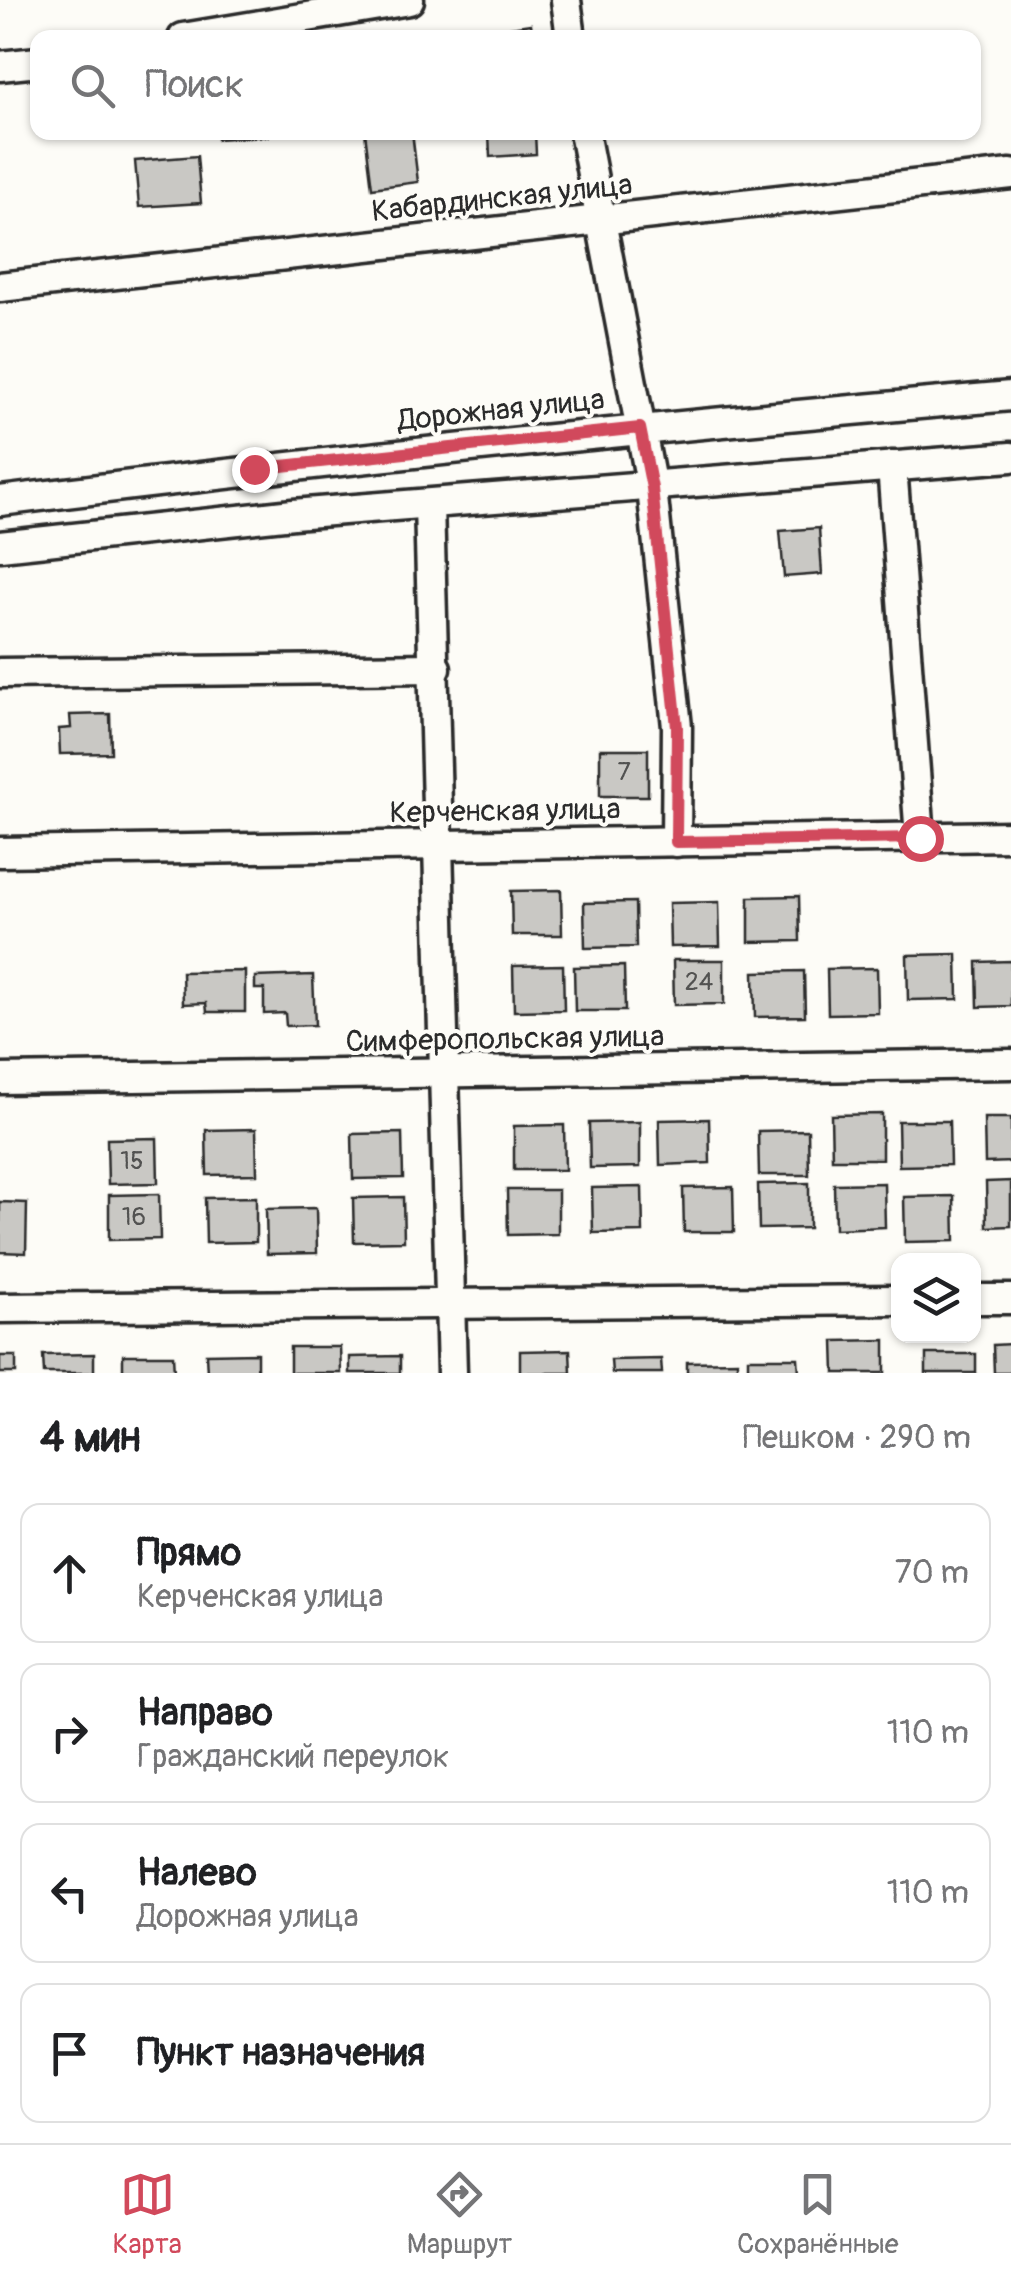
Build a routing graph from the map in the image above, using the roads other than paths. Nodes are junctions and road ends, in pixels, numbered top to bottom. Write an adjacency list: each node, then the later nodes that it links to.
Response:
1 (409, 0): 3 (street)
2 (566, 0): 4 (street)
3 (231, 30)
4 (570, 30)
5 (30, 63): 6 (street)
6 (0, 66)
7 (586, 140): 9 (street)
8 (1011, 174): 9 (street, Кабардинская улица)
9 (603, 220): 10 (street, Кабардинская улица); 12 (street)
10 (0, 287)
11 (1011, 396): 12 (street, Дорожная улица)
12 (640, 428): 15 (street); 16 (street, Дорожная улица)
13 (1011, 457): 14 (street)
14 (892, 466): 15 (street); 22 (street)
15 (652, 488): 17 (street); 23 (street)
16 (0, 502)
17 (430, 504): 18 (street); 19 (street)
18 (0, 546)
19 (436, 668): 20 (street); 24 (street)
20 (0, 674)
21 (1011, 836): 22 (street, Керченская улица)
22 (920, 838): 23 (street, Керченская улица)
23 (676, 842): 24 (street, Керченская улица)
24 (437, 844): 25 (street, Керченская улица); 27 (street)
25 (0, 852)
26 (1011, 1064): 27 (street, Симферопольская улица)
27 (442, 1072): 28 (street, Симферопольская улица); 32 (street)
28 (0, 1078)
29 (981, 1299): 30 (street)
30 (1011, 1299)
31 (891, 1300): 32 (street)
32 (451, 1304): 33 (street); 34 (street)
33 (0, 1308)
34 (452, 1373)

